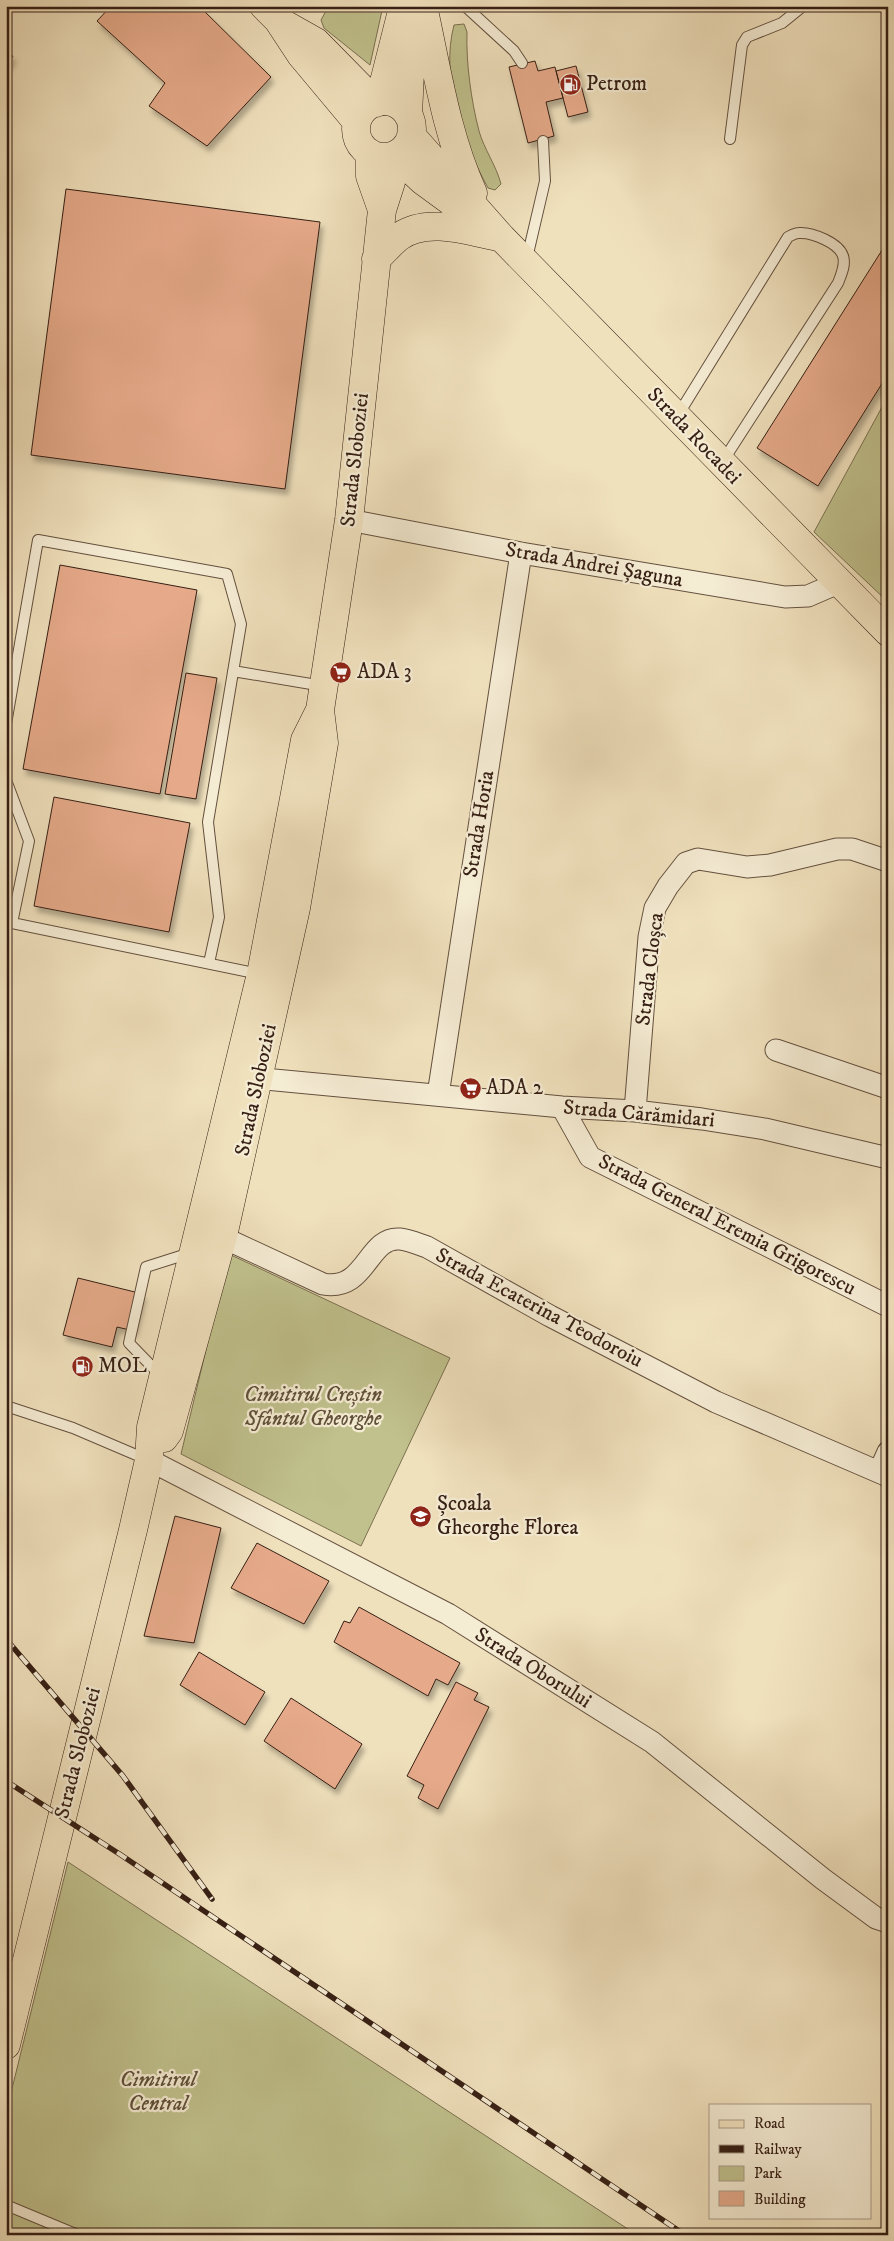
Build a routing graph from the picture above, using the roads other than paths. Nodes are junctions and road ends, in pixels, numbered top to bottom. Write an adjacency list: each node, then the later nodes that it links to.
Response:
1 (403, 6): 8 (main road)
2 (413, 6): 12 (main road, Strada Sloboziei)
3 (423, 6): 13 (main road)
4 (465, 6): 7 (lane)
5 (803, 6): 10 (lane)
6 (271, 13): 8 (main road); 9 (main road)
7 (522, 63)
8 (378, 102): 9 (main road); 12 (main road)
9 (357, 122): 12 (main road)
10 (730, 140)
11 (543, 141): 15 (lane)
12 (395, 143): 13 (main road, Strada Rocadei); 14 (main road, Strada Sloboziei)
13 (502, 238): 14 (main road); 15 (main road, Strada Rocadei)
14 (376, 259): 18 (main road, Strada Sloboziei)
15 (526, 263): 16 (main road, Strada Rocadei)
16 (676, 418): 17 (main road, Strada Rocadei); 17 (lane)
17 (721, 464): 20 (main road, Strada Rocadei)
18 (349, 520): 19 (street, Strada Andrei Șaguna); 23 (main road, Strada Sloboziei)
19 (521, 553): 20 (street, Strada Andrei Șaguna); 32 (street, Strada Horia)
20 (838, 584): 21 (main road, Strada Rocadei)
21 (888, 632)
22 (233, 671): 23 (lane); 24 (lane); 27 (lane)
23 (322, 698): 28 (main road, Strada Sloboziei); 30 (main road, Strada Sloboziei)
24 (6, 724)
25 (6, 780): 27 (lane)
26 (888, 861): 34 (street, Strada Cloșca)
27 (209, 963): 28 (lane)
28 (261, 974): 30 (main road, Strada Sloboziei)
29 (776, 1050): 31 (street)
30 (248, 1077): 32 (street, Strada Cărămidari); 36 (main road, Strada Sloboziei)
31 (888, 1088)
32 (438, 1095): 33 (street, Strada Cărămidari)
33 (562, 1107): 34 (street, Strada Cărămidari); 37 (street, Strada General Eremia Grigorescu)
34 (635, 1111): 35 (street, Strada Cărămidari)
35 (888, 1158)
36 (205, 1239): 38 (main road, Strada Sloboziei); 38 (lane); 41 (main road, Strada Sloboziei); 42 (street, Strada Ecaterina Teodoroiu)
37 (888, 1306)
38 (163, 1378): 41 (main road, Strada Sloboziei)
39 (6, 1406): 41 (lane)
40 (888, 1452): 42 (street)
41 (149, 1460): 43 (street, Strada Oborului); 44 (main road, Strada Sloboziei)
42 (883, 1474)
43 (888, 1922)
44 (8, 2027)
45 (6, 2206): 46 (lane)
46 (78, 2235)

